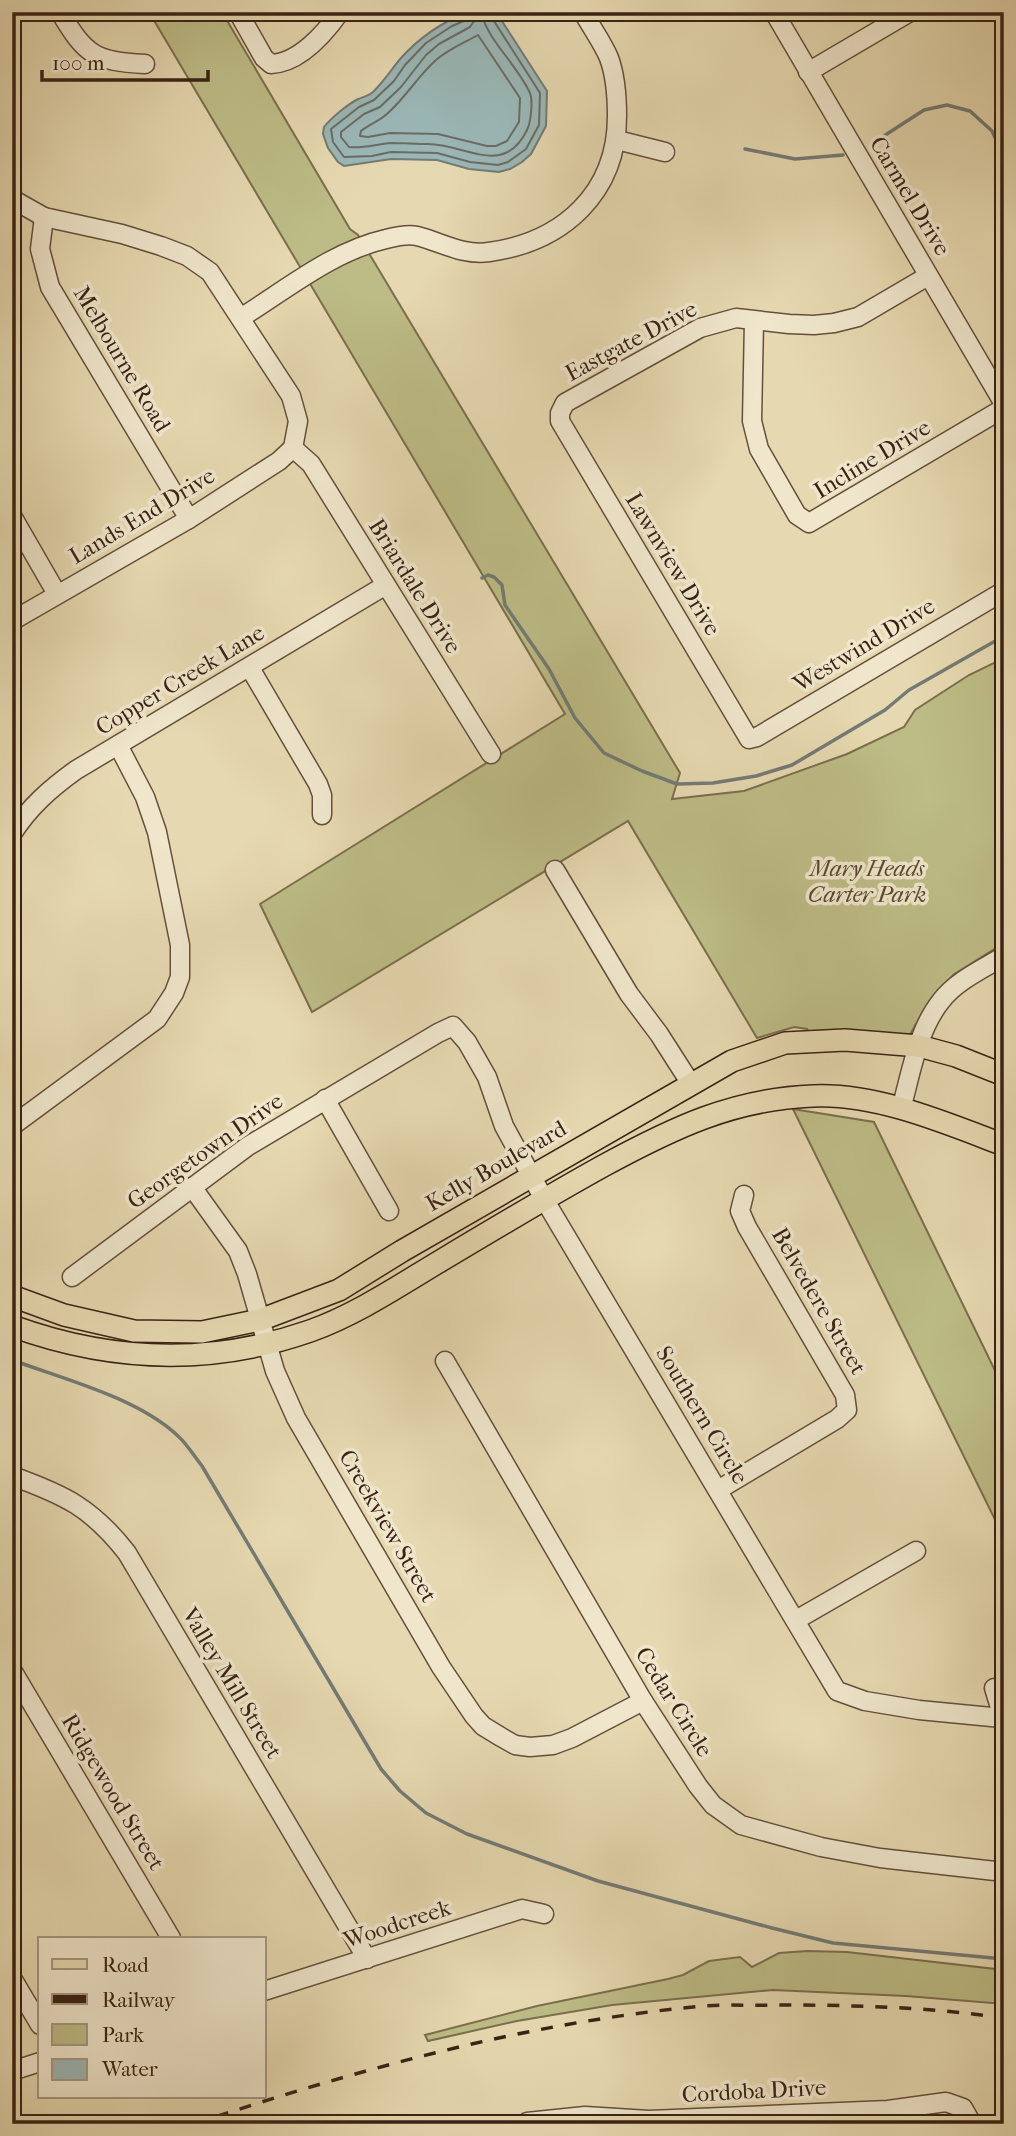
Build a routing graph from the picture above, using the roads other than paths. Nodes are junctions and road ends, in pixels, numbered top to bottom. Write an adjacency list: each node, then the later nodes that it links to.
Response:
1 (60, 12): 7 (street)
2 (238, 12): 3 (street)
3 (340, 12)
4 (583, 12): 9 (street)
5 (774, 12): 8 (street, Carmel Drive)
6 (910, 12): 8 (street)
7 (145, 64)
8 (808, 72): 13 (street, Carmel Drive)
9 (617, 140): 10 (street); 14 (street)
10 (665, 152)
11 (12, 199): 12 (street)
12 (44, 217): 14 (street); 20 (street, Melbourne Road)
13 (928, 276): 15 (street, Eastgate Drive); 16 (street, Carmel Drive)
14 (242, 317): 18 (street)
15 (754, 321): 16 (street, Incline Drive); 17 (street, Eastgate Drive)
16 (1004, 406)
17 (560, 413): 26 (street, Lawnview Drive)
18 (293, 448): 20 (street, Lands End Drive); 21 (street, Briardale Drive)
19 (12, 516): 23 (street)
20 (189, 519): 23 (street, Lands End Drive)
21 (386, 585): 25 (street, Copper Creek Lane); 28 (street, Briardale Drive)
22 (1004, 592): 26 (street, Westwind Drive)
23 (57, 594): 24 (street, Lands End Drive)
24 (12, 621)
25 (250, 667): 27 (street, Copper Creek Lane); 29 (street)
26 (749, 739)
27 (118, 745): 30 (street, Copper Creek Lane); 39 (street)
28 (491, 754)
29 (322, 815)
30 (12, 834)
31 (555, 870): 36 (street)
32 (1004, 956): 34 (street)
33 (443, 1030): 37 (street, Georgetown Drive); 41 (street, Southern Circle)
34 (919, 1046): 35 (main road, Kelly Boulevard); 36 (main road, Kelly Boulevard); 38 (street)
35 (1004, 1076)
36 (691, 1084): 41 (main road, Kelly Boulevard)
37 (325, 1099): 42 (street, Georgetown Drive); 45 (street)
38 (901, 1109): 40 (main road); 44 (main road)
39 (12, 1126)
40 (1004, 1144)
41 (531, 1176): 44 (street, Southern Circle); 48 (main road, Kelly Boulevard)
42 (192, 1187): 46 (street, Georgetown Drive); 48 (street, Creekview Street)
43 (744, 1195): 53 (street, Belvedere Street)
44 (544, 1199): 50 (main road); 53 (street, Southern Circle)
45 (389, 1211)
46 (72, 1277)
47 (12, 1296): 48 (main road, Kelly Boulevard)
48 (260, 1320): 50 (street, Creekview Street)
49 (12, 1326): 50 (main road)
50 (266, 1344): 58 (street, Creekview Street)
51 (445, 1361): 58 (street, Cedar Circle)
52 (12, 1476): 63 (street, Valley Mill Street)
53 (718, 1490): 55 (street, Southern Circle)
54 (916, 1551): 55 (street)
55 (796, 1620): 59 (street, Southern Circle)
56 (12, 1670): 62 (street, Ridgewood Street)
57 (993, 1688): 59 (street)
58 (643, 1700): 60 (street, Cedar Circle)
59 (1003, 1719)
60 (1004, 1872)
61 (544, 1914): 63 (street, Woodcreek)
62 (170, 1937)
63 (367, 1959): 65 (street, Woodcreek)
64 (12, 1978): 66 (street)
65 (266, 1990)
66 (38, 2022)
67 (38, 2063): 68 (street)
68 (12, 2071)
69 (834, 2118): 70 (street, Cordoba Drive); 72 (street, Cordoba Drive)
70 (584, 2120): 71 (street, Cordoba Drive)
71 (527, 2122)
72 (972, 2124)

